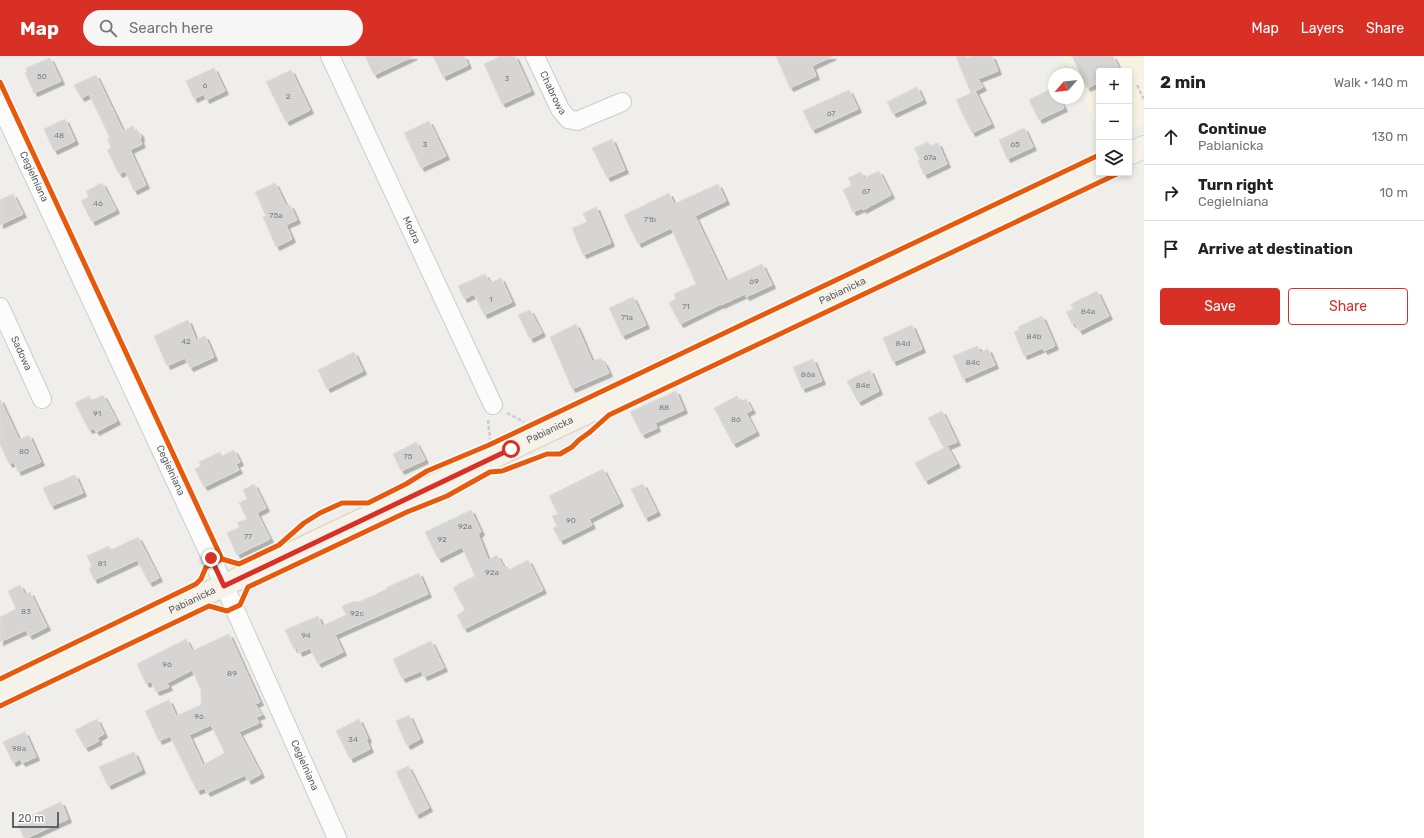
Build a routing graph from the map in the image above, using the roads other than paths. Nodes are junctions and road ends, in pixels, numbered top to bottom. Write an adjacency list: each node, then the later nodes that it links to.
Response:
1 (330, 56): 10 (street, Modra)
2 (535, 56): 3 (street, Chabrowa)
3 (622, 102)
4 (0, 104): 11 (street, Cegielniana)
5 (1144, 147): 6 (main road)
6 (1132, 153)
7 (1096, 170): 11 (main road, Pabianicka)
8 (0, 307): 9 (street, Sadowa)
9 (42, 399)
10 (493, 405)
11 (224, 586): 12 (main road, Pabianicka); 13 (street, Cegielniana)
12 (0, 692)
13 (337, 838)

